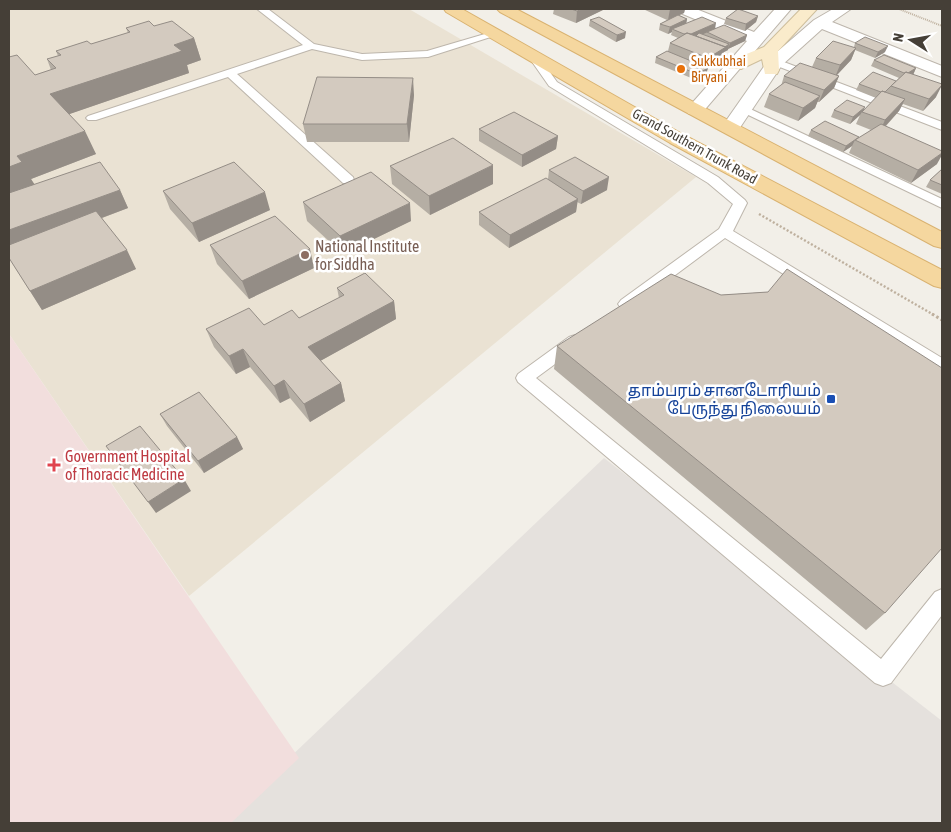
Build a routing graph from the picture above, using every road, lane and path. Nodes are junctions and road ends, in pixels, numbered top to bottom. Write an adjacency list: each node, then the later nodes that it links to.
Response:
1 (262, 9): 12 (lane)
2 (451, 9): 11 (main road, Grand Southern Trunk Road)
3 (505, 9): 18 (main road, Grand Southern Trunk Road)
4 (683, 9): 13 (street)
5 (783, 9): 13 (street)
6 (809, 9): 13 (street)
7 (843, 9): 9 (street)
8 (899, 9): 10 (path)
9 (820, 23): 13 (street); 16 (street)
10 (942, 26)
11 (495, 34): 12 (lane); 14 (main road, Grand Southern Trunk Road)
12 (311, 46): 15 (lane)
13 (769, 55): 17 (street); 18 (street); 20 (lane)
14 (533, 56): 23 (lane); 27 (main road, Grand Southern Trunk Road)
15 (230, 72): 19 (lane); 22 (lane)
16 (942, 72)
17 (744, 109): 21 (street); 24 (lane)
18 (695, 110): 21 (main road, Grand Southern Trunk Road)
19 (92, 118)
20 (942, 126)
21 (730, 128): 26 (main road, Grand Southern Trunk Road)
22 (348, 180)
23 (740, 203): 25 (lane); 29 (path)
24 (942, 204)
25 (725, 232): 28 (lane); 31 (lane)
26 (942, 241)
27 (942, 280)
28 (613, 314)
29 (942, 320)
30 (589, 331): 32 (lane)
31 (942, 366)
32 (942, 599)

